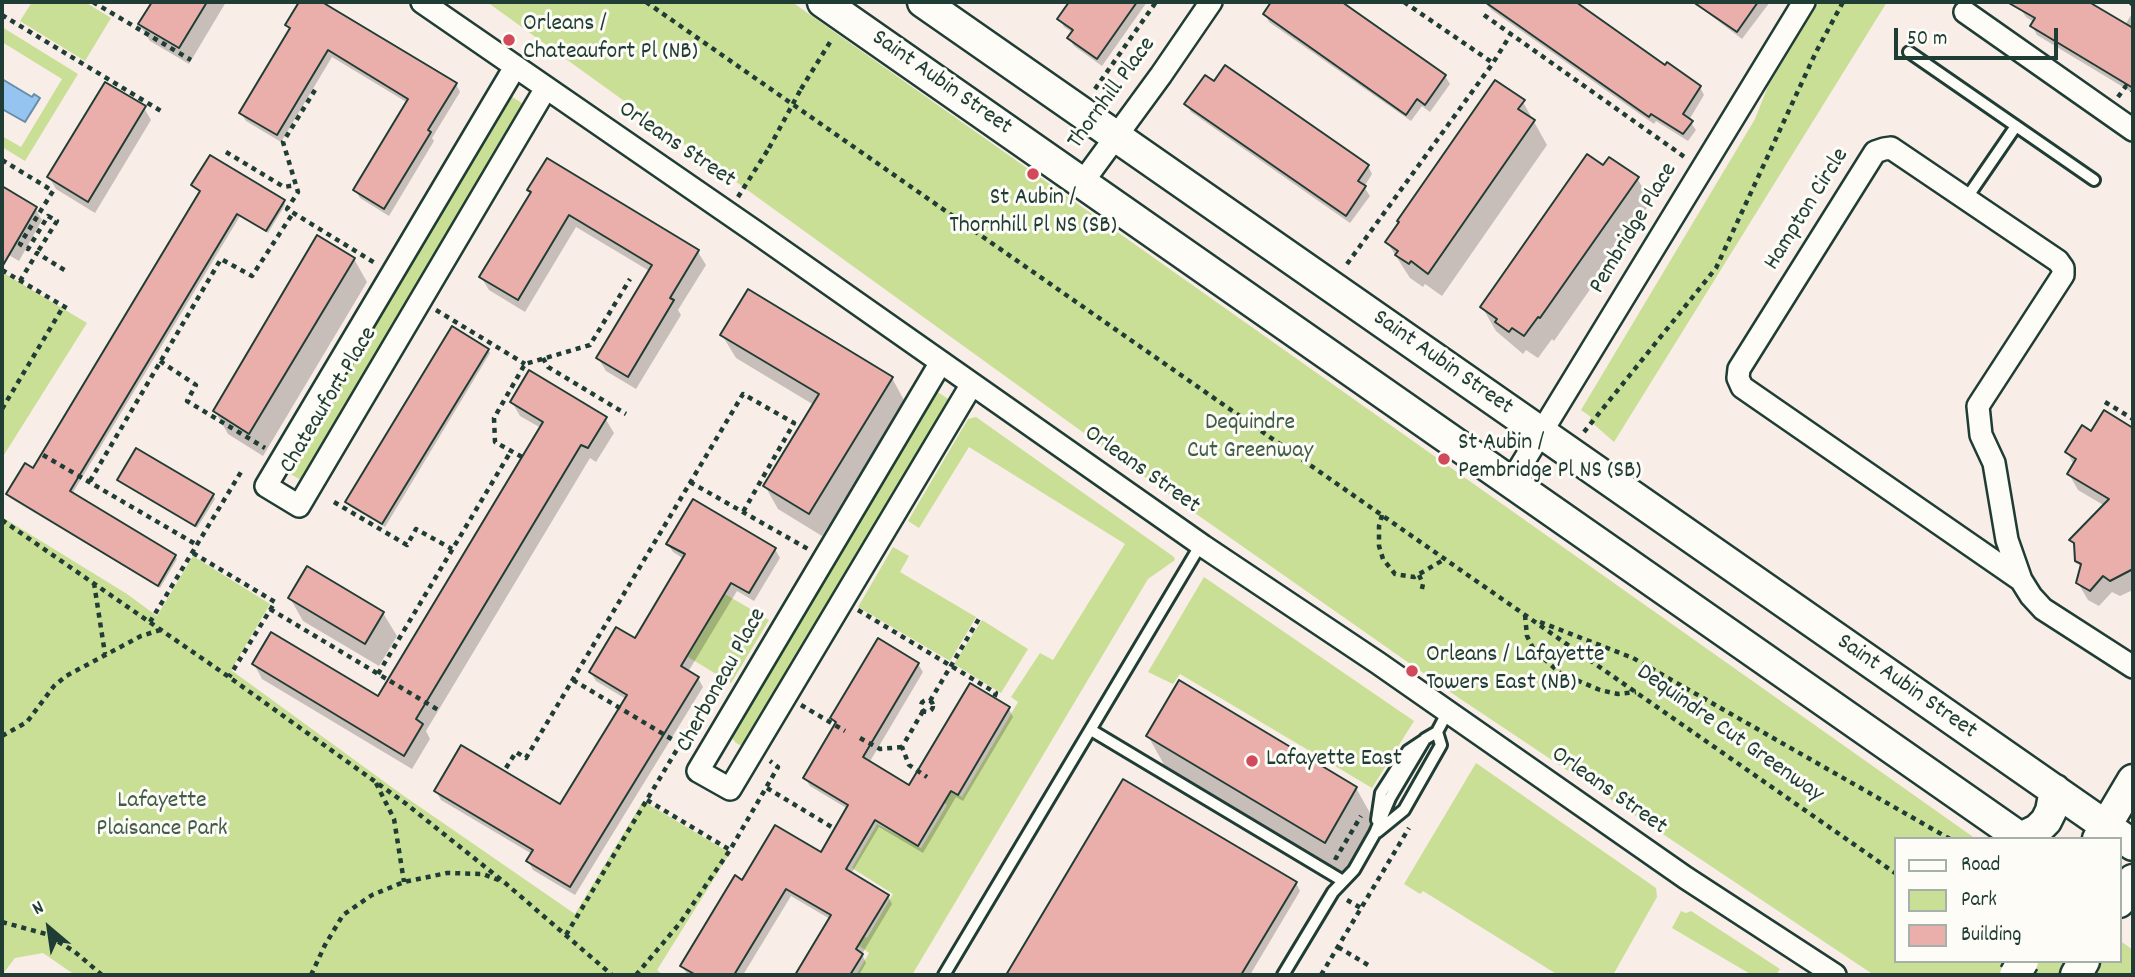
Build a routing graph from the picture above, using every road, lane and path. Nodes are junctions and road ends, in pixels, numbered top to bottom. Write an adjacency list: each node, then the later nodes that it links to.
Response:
1 (93, 2): 17 (path)
2 (422, 2): 19 (street, Orleans Street)
3 (646, 2): 67 (path, Dequindre Cut Greenway)
4 (823, 2): 31 (main road, Saint Aubin Street)
5 (923, 2): 26 (main road, Saint Aubin Street)
6 (1156, 2): 21 (path)
7 (1210, 2): 26 (street, Thornhill Place)
8 (1404, 2): 18 (path)
9 (1804, 2): 55 (street, Pembridge Place)
10 (1843, 2): 58 (path)
11 (1965, 12): 25 (street)
12 (2, 15): 23 (path)
13 (1484, 15): 15 (path)
14 (836, 32): 35 (path, bridge)
15 (1511, 34): 18 (path); 27 (path)
16 (1909, 52): 24 (lane)
17 (191, 60)
18 (1493, 63): 37 (path)
19 (515, 67): 20 (street, Orleans Street); 20 (street, Chateaufort Place)
20 (546, 88): 35 (street, Orleans Street)
21 (1095, 89)
22 (315, 90): 32 (path)
23 (161, 111)
24 (2016, 126): 30 (lane); 33 (lane)
25 (2133, 130)
26 (1115, 136): 31 (street, Thornhill Place); 55 (main road, Saint Aubin Street)
27 (1676, 151)
28 (226, 152): 32 (path)
29 (2, 160): 36 (path)
30 (2094, 180)
31 (1082, 183): 64 (main road, Saint Aubin Street)
32 (296, 185): 34 (path)
33 (1966, 199): 76 (street, Hampton Circle); 76 (street, Hampton Circle)
34 (293, 213): 38 (path); 47 (path)
35 (729, 213): 48 (street, Orleans Street)
36 (37, 253): 40 (path); 42 (path)
37 (1347, 264)
38 (382, 267)
39 (2, 270): 42 (path)
40 (66, 271)
41 (630, 279): 46 (path)
42 (20, 281): 43 (path)
43 (63, 307): 45 (path); 52 (path)
44 (432, 308): 49 (path)
45 (70, 310)
46 (543, 358): 49 (path); 53 (path)
47 (160, 361): 57 (path); 62 (path)
48 (941, 362): 50 (street, Orleans Street); 50 (street, Cherboneau Place)
49 (525, 364): 56 (path)
50 (972, 384): 69 (street, Orleans Street)
51 (2105, 402): 54 (path)
52 (2, 409)
53 (626, 414)
54 (2133, 419)
55 (1542, 434): 58 (main road, Saint Aubin Street); 64 (street, Pembridge Place)
56 (511, 451): 60 (path); 71 (path)
57 (272, 452)
58 (1567, 452): 111 (main road, Saint Aubin Street)
59 (43, 455): 62 (path)
60 (522, 457)
61 (241, 472): 70 (path)
62 (90, 481): 70 (path)
63 (690, 482): 66 (path); 66 (path); 91 (path)
64 (1511, 482): 119 (main road, Saint Aubin Street)
65 (334, 502): 71 (path)
66 (743, 512): 72 (path)
67 (1382, 514): 74 (path, Dequindre Cut Greenway); 75 (path)
68 (2, 520): 77 (path)
69 (1201, 544): 96 (street, Orleans Street); 98 (lane)
70 (197, 545): 73 (path)
71 (452, 549): 89 (path)
72 (813, 551)
73 (193, 553): 80 (path); 84 (path)
74 (1446, 559): 75 (path); 81 (path, Dequindre Cut Greenway)
75 (1419, 575): 78 (path)
76 (2021, 580): 88 (street)
77 (94, 582): 84 (path); 86 (path)
78 (1421, 593)
79 (854, 608): 87 (path)
80 (270, 609): 89 (path); 90 (path)
81 (1525, 614): 83 (path, Dequindre Cut Greenway); 92 (path)
82 (980, 617): 87 (path)
83 (1532, 620): 92 (path, Dequindre Cut Greenway); 118 (path)
84 (150, 622): 85 (path)
85 (161, 629): 86 (path); 90 (path)
86 (105, 654): 101 (path)
87 (951, 666): 93 (path); 104 (path)
88 (2133, 667)
89 (378, 674): 95 (path)
90 (229, 677): 108 (path)
91 (573, 680): 103 (path); 106 (path)
92 (1636, 692): 123 (path, Dequindre Cut Greenway)
93 (994, 698)
94 (797, 703): 99 (path)
95 (440, 711)
96 (1447, 713): 100 (lane); 140 (street, Orleans Street)
97 (709, 726): 103 (path)
98 (1091, 730): 125 (lane); 137 (lane)
99 (845, 732)
100 (1437, 732): 117 (lane); 117 (lane)
101 (2, 736)
102 (860, 738): 104 (path)
103 (680, 744): 112 (path)
104 (902, 747): 107 (path)
105 (767, 754): 110 (path)
106 (506, 768)
107 (927, 777)
108 (373, 779): 126 (path); 127 (path)
109 (2133, 780): 116 (main road)
110 (767, 788): 115 (path); 121 (path)
111 (2055, 790): 116 (main road, Saint Aubin Street); 120 (main road)
112 (647, 800): 121 (path); 130 (path)
113 (1364, 812): 122 (path)
114 (1410, 827): 131 (path)
115 (835, 829)
116 (2102, 832)
117 (1375, 833): 125 (lane)
118 (1946, 837)
119 (2020, 837)
120 (2023, 837)
121 (730, 849): 136 (path)
122 (1332, 855)
123 (1894, 872)
124 (2133, 880): 128 (main road)
125 (1343, 881): 138 (lane)
126 (404, 882): 127 (path); 134 (path)
127 (504, 882): 130 (path)
128 (2121, 901)
129 (2, 922): 133 (path)
130 (566, 935): 135 (path)
131 (1338, 947): 132 (path); 139 (path)
132 (1368, 965)
133 (102, 975)
134 (311, 975)
135 (612, 975)
136 (636, 975)
137 (944, 975)
138 (1283, 975)
139 (1321, 975)
140 (1835, 975)

